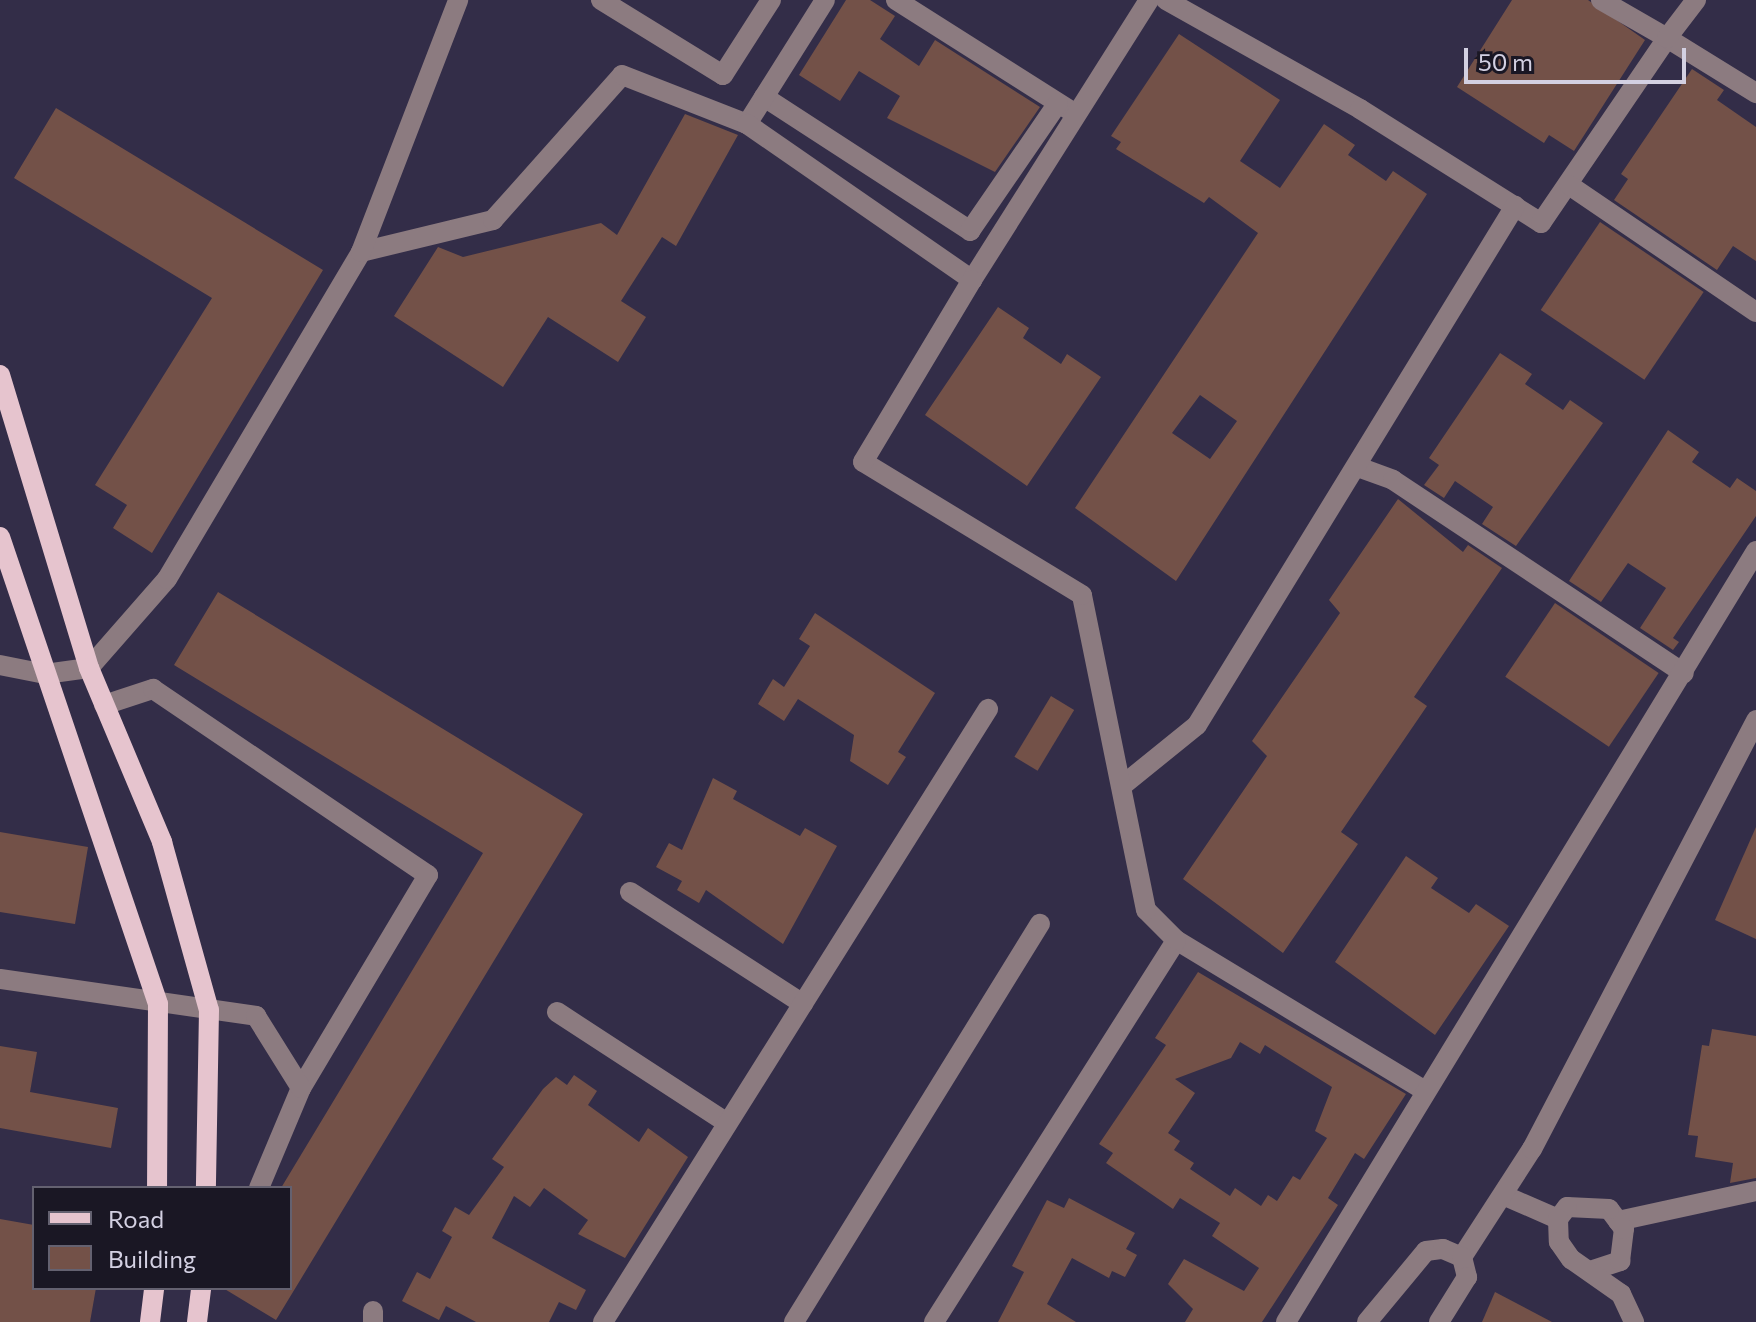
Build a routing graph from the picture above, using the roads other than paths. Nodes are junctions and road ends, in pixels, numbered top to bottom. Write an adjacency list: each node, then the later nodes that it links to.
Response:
1 (458, 0): 17 (street)
2 (601, 0): 3 (street)
3 (771, 0)
4 (825, 0): 12 (street)
5 (896, 0): 13 (street)
6 (1149, 0): 13 (street)
7 (1166, 0): 16 (street)
8 (1601, 0): 10 (street)
9 (1696, 0): 10 (street)
10 (1667, 38): 11 (street); 15 (street)
11 (1756, 93)
12 (764, 97): 13 (street); 14 (street)
13 (1066, 108): 18 (street)
14 (747, 124): 17 (street); 18 (street)
15 (1569, 185): 16 (street); 19 (street)
16 (1515, 206): 21 (street)
17 (361, 252): 25 (street)
18 (972, 280): 31 (street)
19 (1756, 312)
20 (0, 375): 25 (main road)
21 (1358, 467): 26 (street); 31 (street)
22 (0, 537): 27 (main road)
23 (1756, 551): 26 (street)
24 (0, 665): 27 (street)
25 (89, 668): 27 (street); 28 (main road)
26 (1684, 673): 41 (street)
27 (45, 674): 36 (main road)
28 (104, 705): 38 (main road); 40 (street)
29 (988, 709): 37 (street)
30 (1756, 720): 47 (street)
31 (1123, 785): 34 (street)
32 (630, 892): 37 (street)
33 (1040, 924): 57 (street)
34 (1176, 940): 41 (street); 58 (street)
35 (0, 979): 36 (street)
36 (158, 1004): 38 (street); 43 (main road)
37 (803, 1004): 42 (street)
38 (209, 1010): 40 (street); 44 (main road)
39 (557, 1012): 42 (street)
40 (301, 1088): 45 (street)
41 (1424, 1090): 59 (street)
42 (727, 1123): 56 (street)
43 (157, 1186)
44 (206, 1186)
45 (260, 1186)
46 (1756, 1191): 49 (street)
47 (1503, 1195): 48 (street); 50 (street)
48 (1558, 1219): 49 (street); 51 (street)
49 (1618, 1221): 51 (street)
50 (1462, 1257): 60 (street); 61 (street)
51 (1590, 1271): 62 (street)
52 (154, 1290): 54 (main road)
53 (201, 1290): 55 (main road)
54 (150, 1322)
55 (197, 1322)
56 (603, 1322)
57 (794, 1322)
58 (934, 1322)
59 (1286, 1322)
60 (1367, 1322)
61 (1439, 1322)
62 (1634, 1322)

